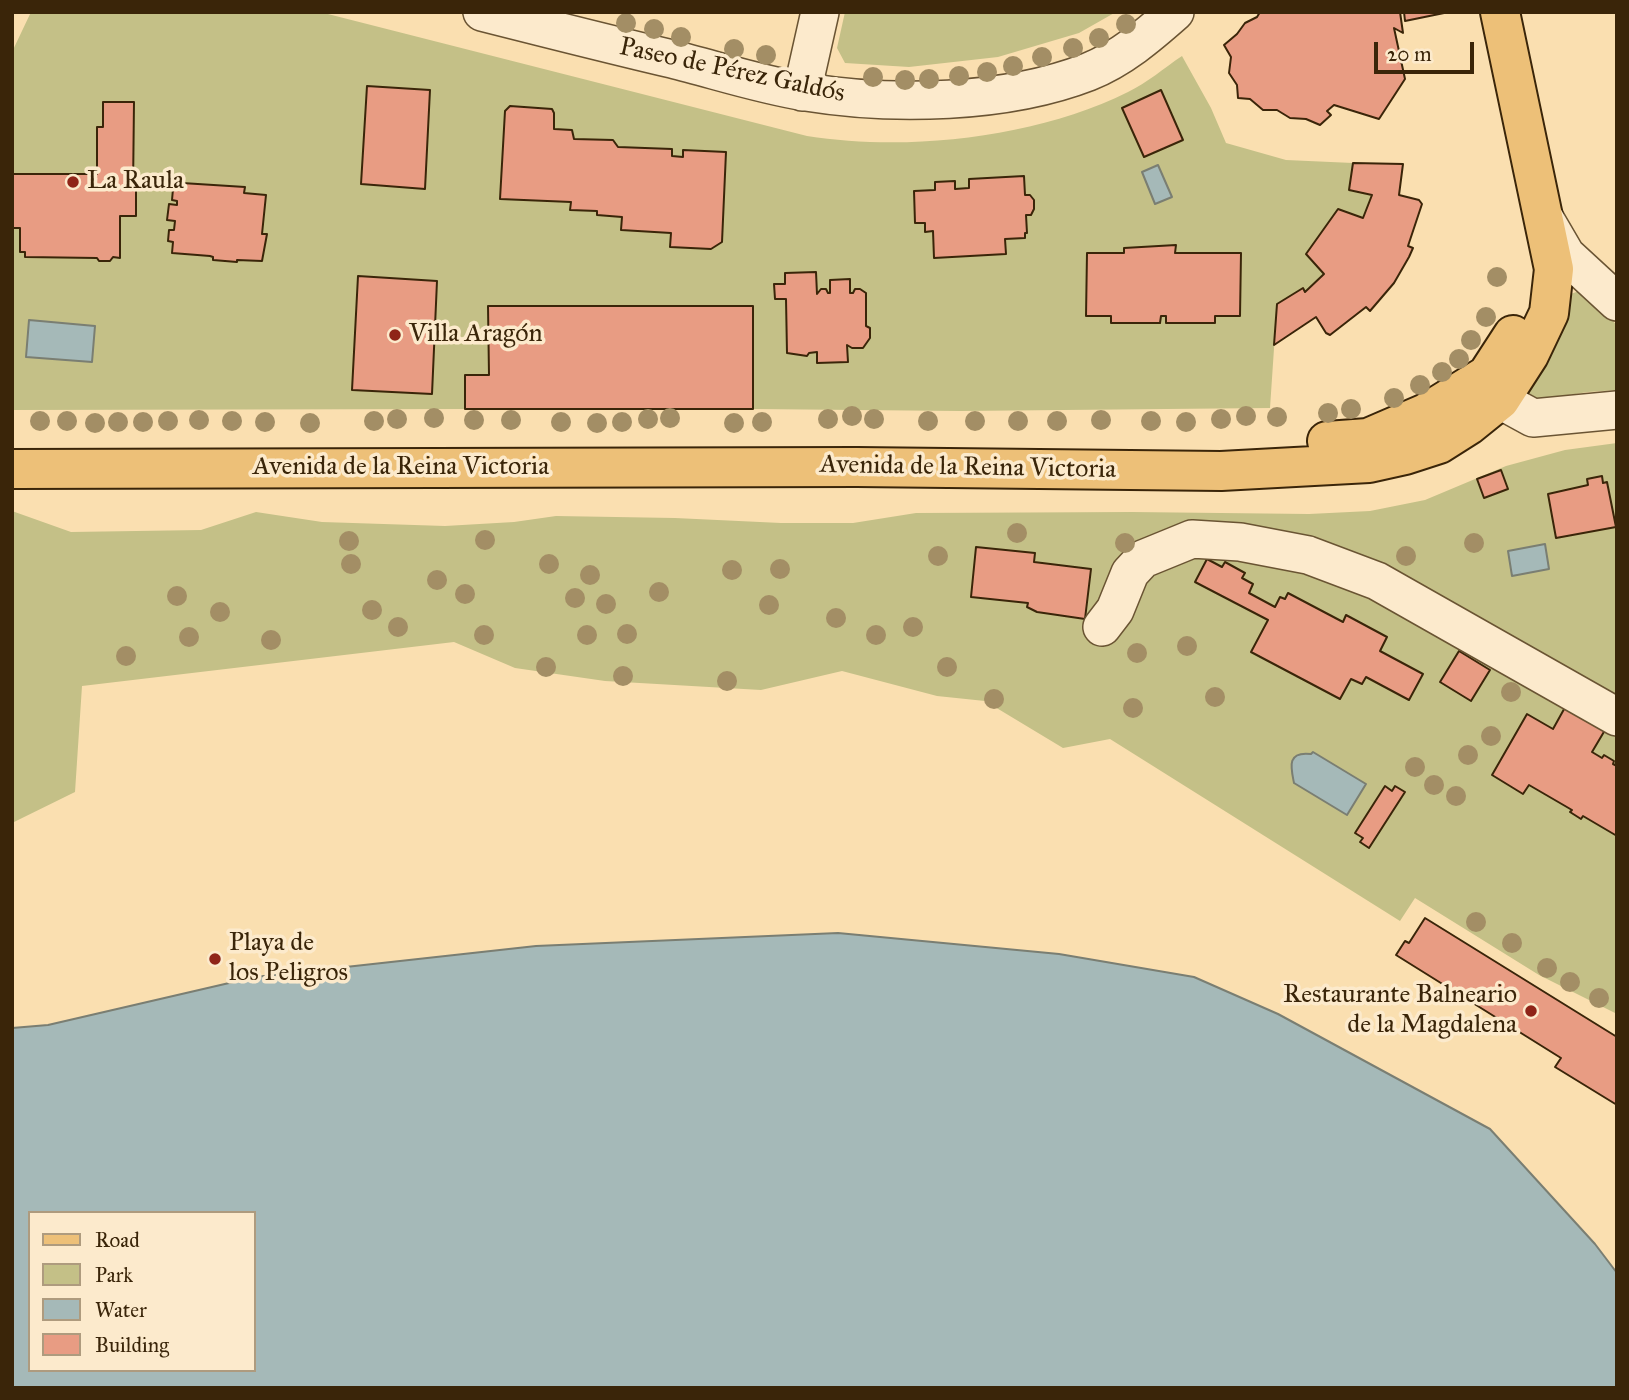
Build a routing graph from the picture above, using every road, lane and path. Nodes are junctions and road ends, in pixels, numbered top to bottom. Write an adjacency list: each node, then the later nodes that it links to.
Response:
1 (482, 12): 6 (street, Paseo de Pérez Galdós)
2 (820, 12): 6 (street)
3 (1175, 12): 6 (street, Paseo de Pérez Galdós)
4 (1478, 12): 9 (main road, Avenida de la Reina Victoria)
5 (1500, 12): 7 (main road, Avenida de la Reina Victoria)
6 (802, 92)
7 (1541, 212): 8 (street); 9 (main road, Avenida de la Reina Victoria)
8 (1617, 302)
9 (1507, 398): 10 (street); 11 (main road, Avenida de la Reina Victoria); 12 (main road, Avenida de la Reina Victoria)
10 (1617, 410)
11 (12, 449)
12 (12, 469)
13 (1102, 627): 14 (street)
14 (1617, 717)

